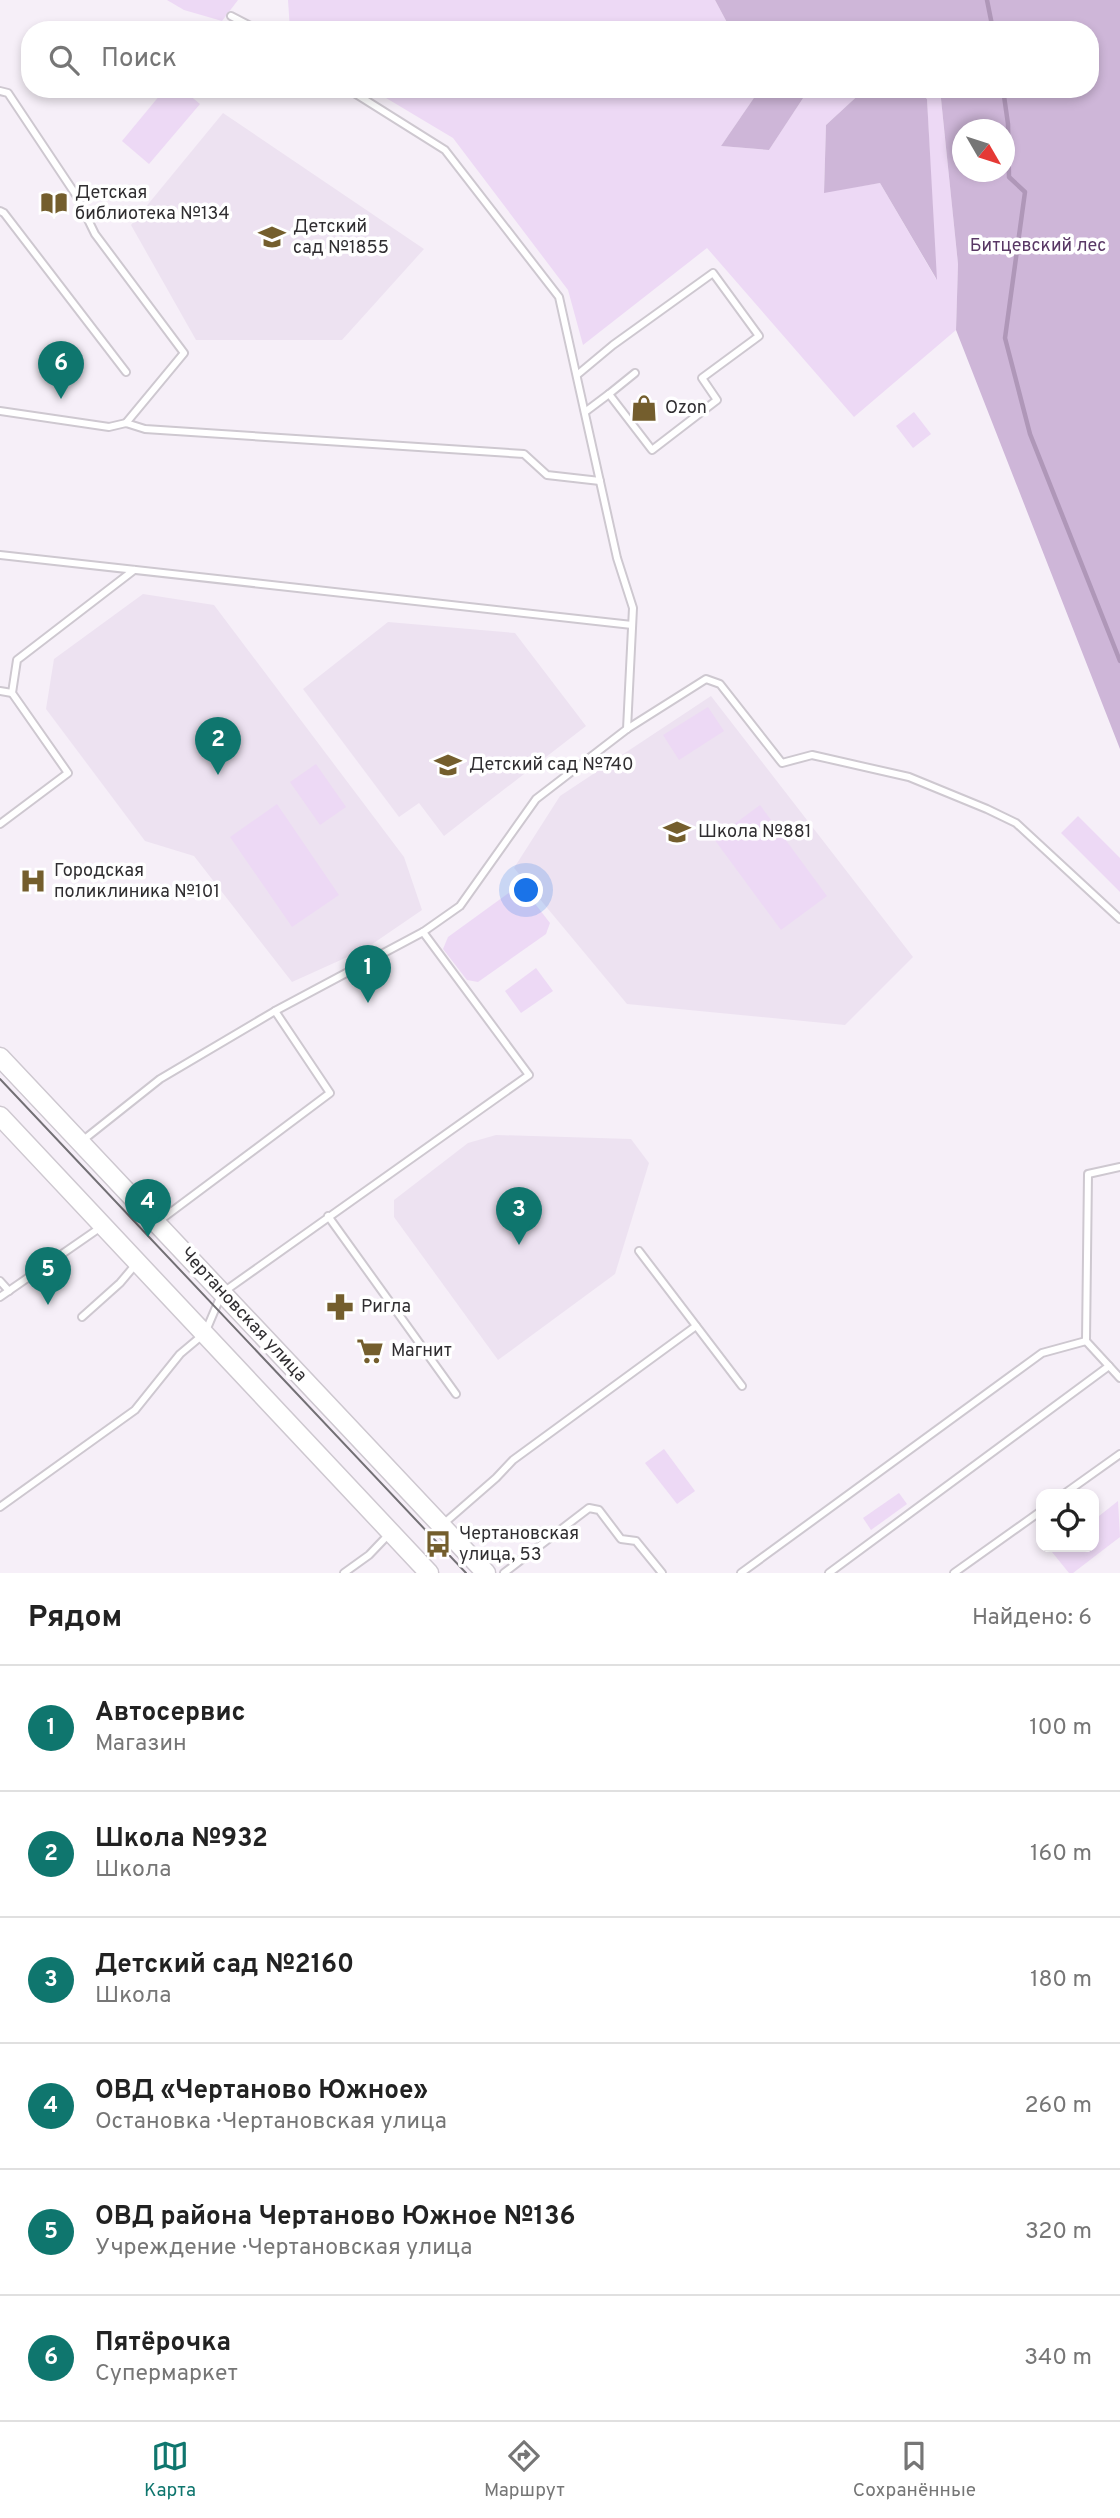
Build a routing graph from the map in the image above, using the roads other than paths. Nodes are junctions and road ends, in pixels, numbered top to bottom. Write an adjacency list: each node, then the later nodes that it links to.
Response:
1 (232, 16): 2 (lane)
2 (241, 21)
3 (0, 91): 12 (lane)
4 (362, 98): 8 (lane)
5 (0, 211): 6 (lane)
6 (126, 372)
7 (635, 373): 9 (lane)
8 (577, 375): 9 (lane); 11 (lane)
9 (609, 394): 11 (lane)
10 (0, 411): 12 (lane)
11 (585, 412): 13 (lane)
12 (126, 423): 13 (lane)
13 (600, 481): 16 (lane)
14 (0, 555): 15 (lane)
15 (134, 570): 16 (lane); 18 (lane)
16 (632, 625): 19 (lane)
17 (0, 691): 18 (lane)
18 (12, 692): 20 (lane)
19 (627, 729): 21 (lane); 22 (lane)
20 (0, 824)
21 (1120, 919)
22 (423, 932): 23 (lane); 28 (lane)
23 (275, 1011): 26 (lane); 29 (lane)
24 (0, 1057): 26 (main road, Чертановская улица)
25 (0, 1116): 30 (main road)
26 (81, 1142): 29 (main road, Чертановская улица)
27 (1120, 1167): 40 (lane)
28 (328, 1216): 35 (lane); 44 (lane)
29 (156, 1223): 35 (main road, Чертановская улица)
30 (102, 1226): 32 (main road); 34 (lane)
31 (639, 1251): 38 (lane)
32 (137, 1263): 37 (lane); 39 (main road)
33 (0, 1281): 34 (lane)
34 (9, 1291): 36 (lane)
35 (222, 1293): 39 (lane); 49 (main road, Чертановская улица)
36 (0, 1297)
37 (82, 1317)
38 (696, 1326): 43 (lane); 49 (lane)
39 (205, 1333): 47 (lane); 50 (main road)
40 (1086, 1341): 41 (lane); 56 (lane)
41 (1109, 1366): 42 (lane); 57 (lane)
42 (1120, 1378)
43 (741, 1386)
44 (456, 1395)
45 (1120, 1454): 46 (lane)
46 (1071, 1489)
47 (0, 1507)
48 (1036, 1515): 58 (lane)
49 (441, 1525): 53 (main road, Чертановская улица)
50 (391, 1532): 51 (lane); 52 (main road)
51 (344, 1573)
52 (429, 1573)
53 (486, 1573)
54 (504, 1573): 55 (lane)
55 (662, 1573)
56 (741, 1573)
57 (829, 1573)
58 (954, 1573)

